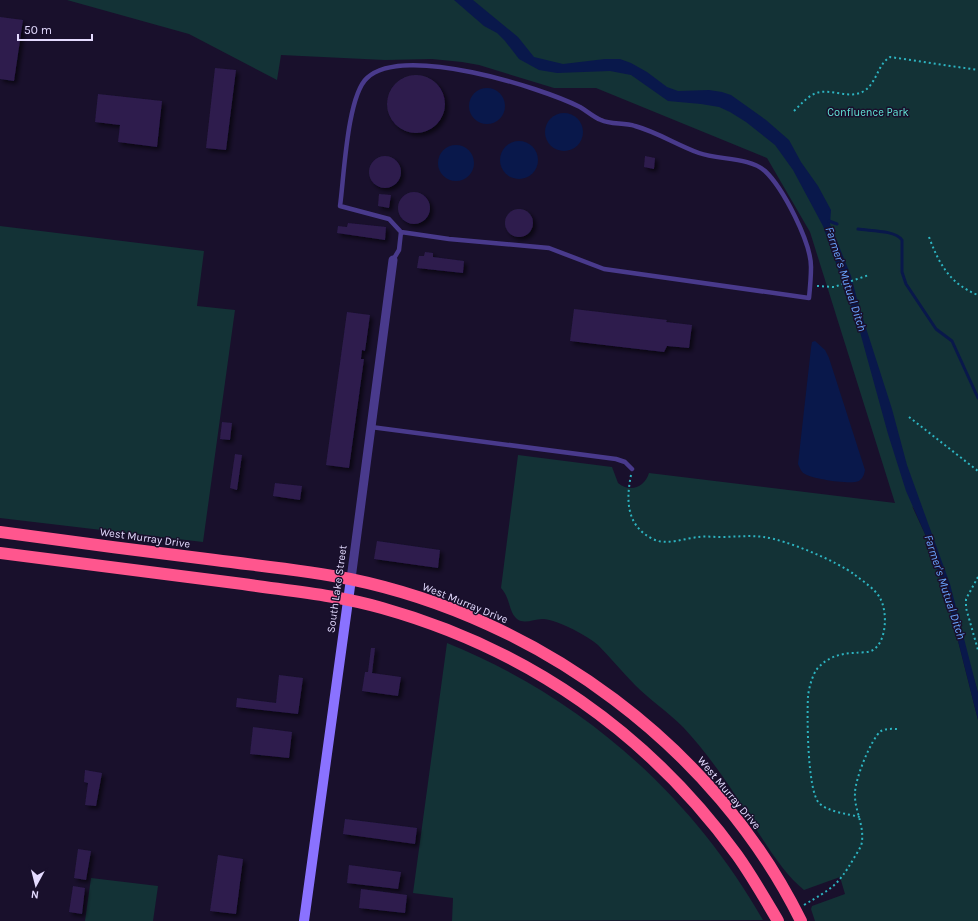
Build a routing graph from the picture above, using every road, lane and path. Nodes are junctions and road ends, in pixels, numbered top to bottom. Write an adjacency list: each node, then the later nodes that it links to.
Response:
1 (978, 70): 2 (path)
2 (794, 111)
3 (401, 232): 5 (lane); 7 (lane); 7 (lane)
4 (929, 237): 8 (path)
5 (393, 260): 10 (street, South Lake Street)
6 (869, 275): 7 (path)
7 (810, 285)
8 (978, 295)
9 (909, 416): 12 (path)
10 (371, 427): 11 (lane); 16 (street, South Lake Street)
11 (632, 469): 20 (path)
12 (978, 471)
13 (0, 532): 16 (highway, West Murray Drive)
14 (0, 553): 17 (highway)
15 (978, 577): 18 (path)
16 (351, 579): 17 (street, South Lake Street); 21 (highway, West Murray Drive)
17 (348, 600): 22 (street, South Lake Street); 23 (highway)
18 (978, 650)
19 (899, 729): 20 (path)
20 (860, 817): 21 (path)
21 (798, 916)
22 (304, 921)
23 (778, 921)

